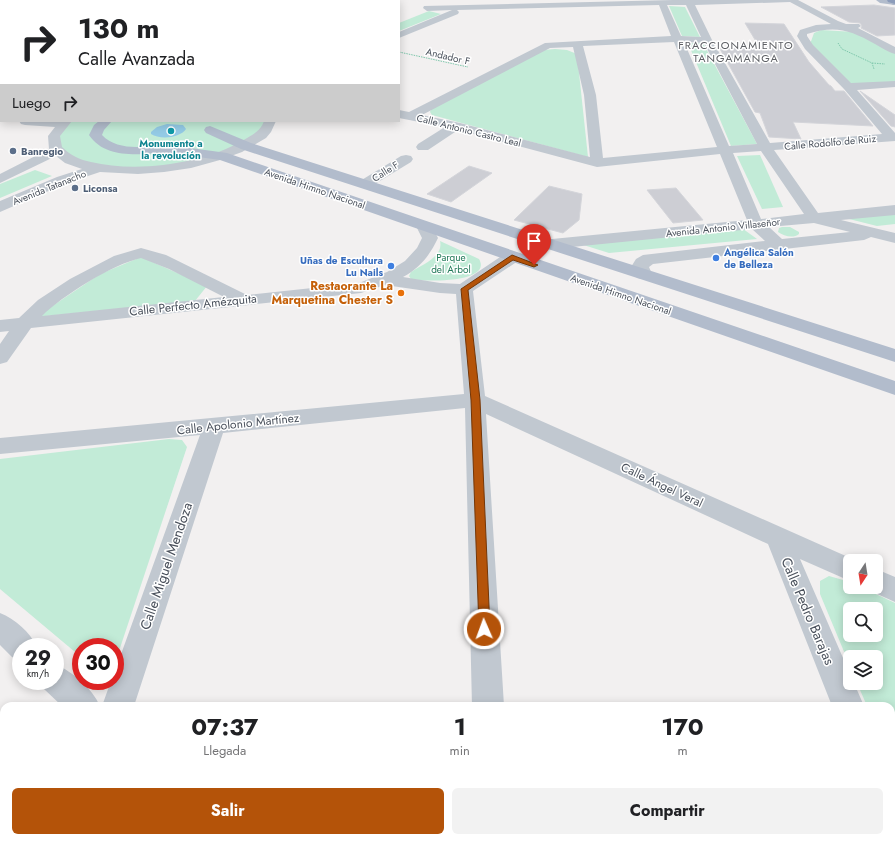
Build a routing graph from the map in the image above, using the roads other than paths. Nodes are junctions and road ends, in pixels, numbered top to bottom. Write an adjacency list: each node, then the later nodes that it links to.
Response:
1 (448, 0): 11 (street)
2 (484, 0): 11 (street)
3 (788, 0): 9 (street)
4 (792, 0): 12 (street)
5 (808, 0): 13 (street)
6 (880, 0): 8 (main road)
7 (891, 0): 8 (highway)
8 (895, 1)
9 (689, 2): 10 (street); 16 (street)
10 (662, 3): 11 (street); 15 (street)
11 (465, 8): 14 (street)
12 (844, 27): 13 (street); 20 (street)
13 (858, 30): 18 (street)
14 (400, 36)
15 (677, 39): 16 (street, Calle Antonio Castro Leal); 17 (street, Calle Antonio Castro Leal); 34 (street)
16 (707, 40): 32 (street)
17 (577, 43): 21 (street, Calle Antonio Castro Leal); 37 (street)
18 (895, 51)
19 (895, 84): 20 (street)
20 (848, 87): 28 (street)
21 (405, 115): 26 (street, Calle Antonio Castro Leal)
22 (45, 122): 24 (street)
23 (270, 122): 29 (street)
24 (64, 123): 33 (street)
25 (99, 123): 31 (main road)
26 (456, 126): 30 (street); 37 (street, Calle Antonio Castro Leal)
27 (203, 132): 29 (main road, Avenida Himno Nacional); 31 (main road)
28 (893, 137): 32 (street, Calle Rodolfo de Ruiz)
29 (246, 146): 35 (street); 40 (main road, Avenida Himno Nacional)
30 (423, 147)
31 (163, 148): 35 (main road, Avenida Himno Nacional)
32 (766, 148): 34 (street, Calle Antonio Castro Leal); 43 (street)
33 (58, 150): 38 (street); 39 (street)
34 (724, 150): 37 (street, Calle Antonio Castro Leal); 44 (street)
35 (222, 156): 38 (street); 45 (main road, Avenida Himno Nacional)
36 (406, 159): 40 (street, Calle F)
37 (597, 163)
38 (98, 168): 41 (street, Avenida Tatanacho)
39 (2, 175)
40 (365, 184): 47 (main road, Avenida Himno Nacional)
41 (0, 207)
42 (895, 210): 43 (street, Avenida Antonio Villaseñor)
43 (814, 218): 44 (street, Avenida Antonio Villaseñor); 46 (street)
44 (756, 224): 47 (street, Avenida Antonio Villaseñor); 48 (street)
45 (424, 226): 49 (main road, Avenida Himno Nacional); 51 (street, Calle Perfecto Amézquita)
46 (890, 235): 48 (street, Avenida Antonio Villaseñor)
47 (552, 244): 50 (main road, Avenida Himno Nacional)
48 (778, 244): 50 (street, Avenida Antonio Villaseñor)
49 (512, 257): 52 (street); 58 (main road, Avenida Himno Nacional)
50 (643, 274): 56 (main road, Avenida Himno Nacional)
51 (385, 280): 52 (street, Calle Perfecto Amézquita); 53 (street, Calle Perfecto Amézquita)
52 (464, 289): 59 (street)
53 (244, 300): 54 (street, Calle Perfecto Amézquita); 54 (street)
54 (24, 324): 55 (street, Calle Perfecto Amézquita); 57 (street)
55 (0, 326)
56 (895, 356)
57 (0, 358)
58 (895, 388)
59 (475, 400): 60 (street, Calle Apolonio Martínez); 62 (street, Calle Ángel Veral); 71 (street)
60 (214, 426): 61 (street, Calle Apolonio Martínez); 70 (street, Calle Miguel Mendoza)
61 (0, 446)
62 (778, 538): 63 (street, Calle Ángel Veral); 72 (street, Calle Pedro Barajas)
63 (843, 567)
64 (883, 584): 65 (street)
65 (895, 590)
66 (0, 626): 67 (street)
67 (13, 638)
68 (64, 687): 69 (street)
69 (80, 702)
70 (119, 702)
71 (488, 702)
72 (846, 702)

